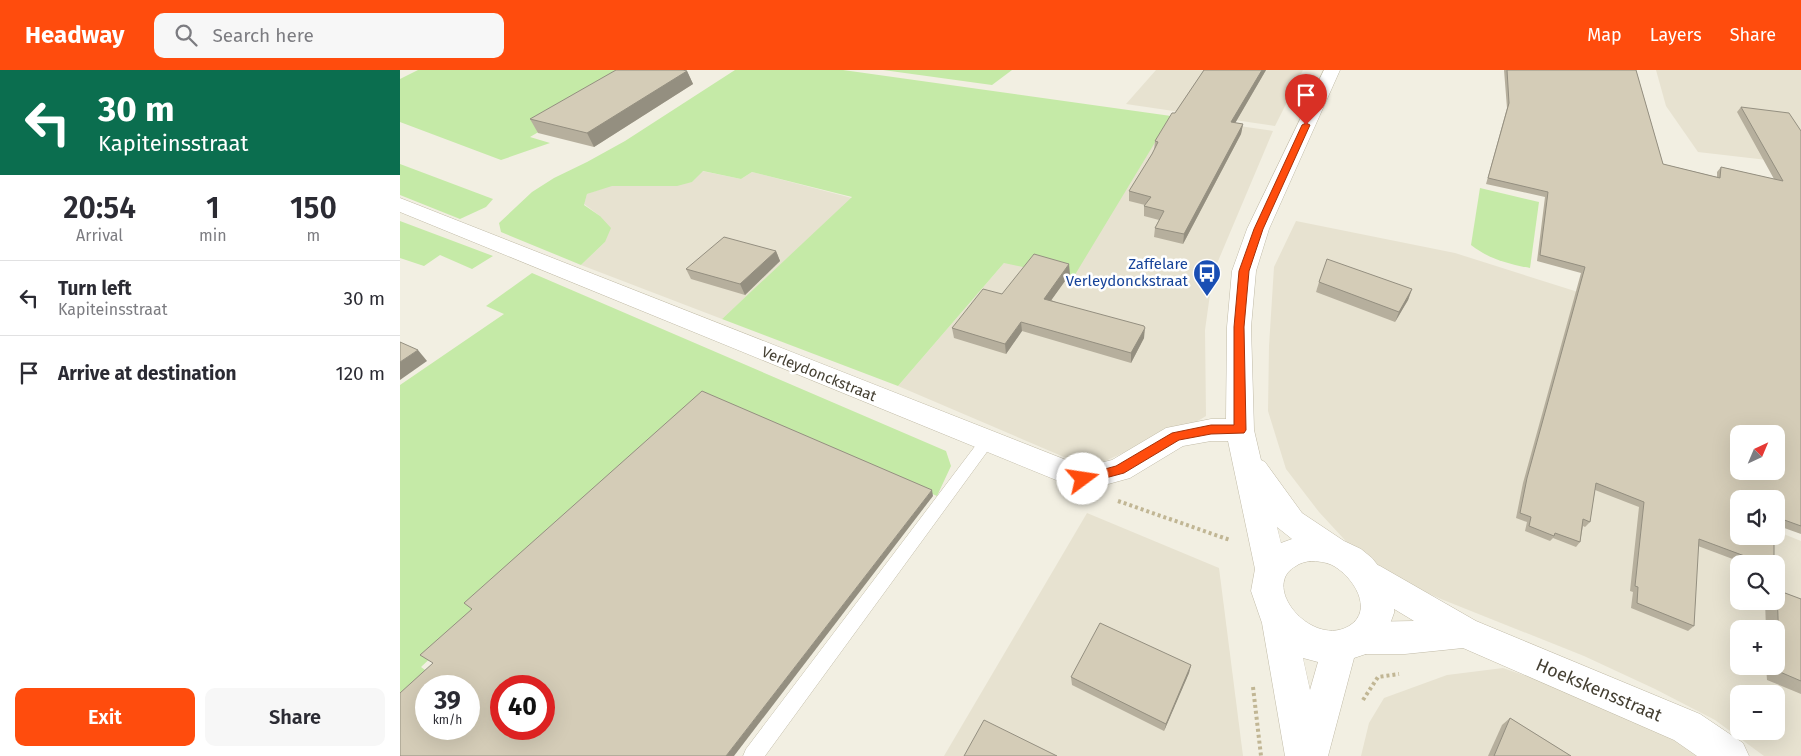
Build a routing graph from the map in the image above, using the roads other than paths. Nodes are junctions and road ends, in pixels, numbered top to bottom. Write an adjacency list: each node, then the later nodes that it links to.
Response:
1 (1332, 70): 4 (street)
2 (400, 204): 3 (street, Verleydonckstraat)
3 (987, 442): 4 (street, Verleydonckstraat); 12 (lane)
4 (1243, 443): 5 (street); 6 (street)
5 (1336, 552): 6 (street); 7 (street)
6 (1271, 569): 8 (street)
7 (1368, 576): 9 (street, Hoekskensstraat); 10 (street)
8 (1279, 621): 10 (street); 11 (street)
9 (1464, 632): 10 (street, Hoekskensstraat); 13 (street, Hoekskensstraat)
10 (1351, 642): 11 (street)
11 (1304, 750)
12 (753, 756)
13 (1730, 756)

